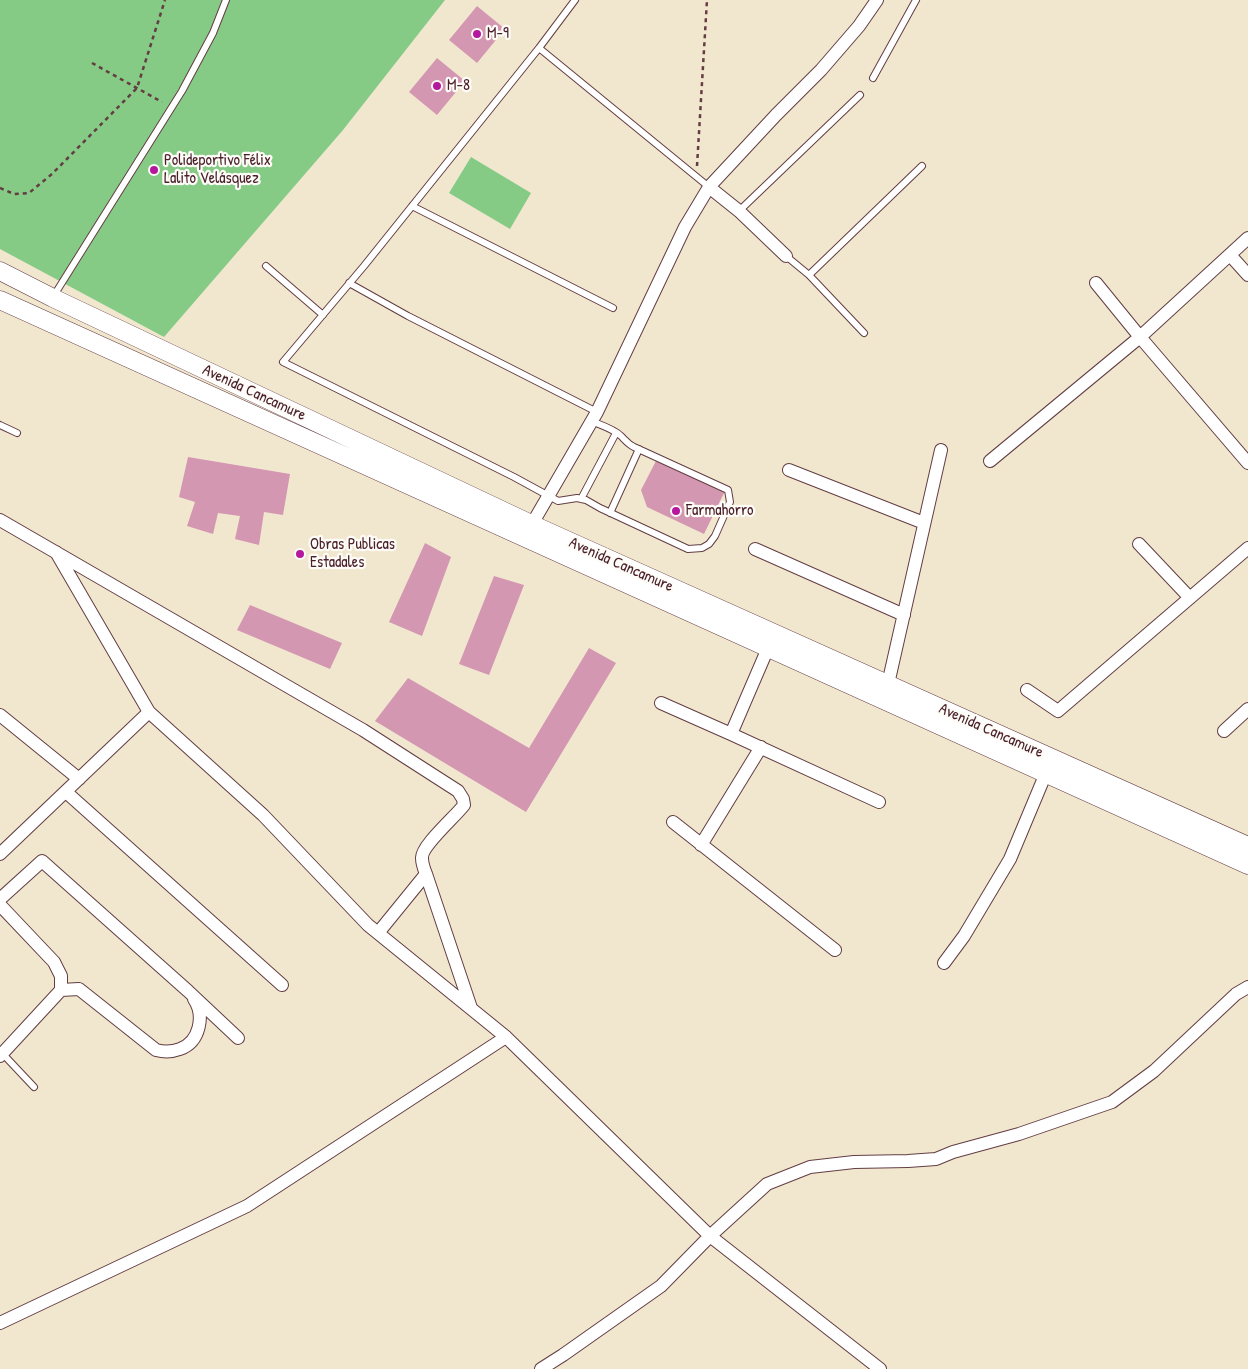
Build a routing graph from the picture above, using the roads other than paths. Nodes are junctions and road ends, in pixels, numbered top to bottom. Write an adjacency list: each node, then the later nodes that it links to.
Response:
1 (226, 0): 21 (lane)
2 (575, 0): 5 (lane)
3 (878, 0): 9 (street)
4 (916, 0): 6 (lane)
5 (539, 48): 9 (lane); 10 (lane)
6 (873, 78)
7 (860, 95): 11 (lane)
8 (922, 166): 17 (lane)
9 (709, 187): 11 (street); 28 (street)
10 (412, 206): 20 (lane); 23 (lane)
11 (739, 211): 14 (street)
12 (1248, 238): 13 (street)
13 (1230, 255): 18 (street); 27 (street)
14 (786, 256): 17 (lane)
15 (266, 266): 24 (lane)
16 (0, 271): 21 (main road, Avenida Cancamure)
17 (808, 275): 26 (lane)
18 (1248, 276)
19 (1096, 282): 27 (street)
20 (349, 283): 24 (lane); 28 (lane)
21 (53, 298): 25 (street); 42 (main road, Avenida Cancamure)
22 (0, 300): 25 (main road, Avenida Cancamure)
23 (613, 308)
24 (323, 315): 37 (lane)
25 (42, 318): 42 (main road, Avenida Cancamure)
26 (864, 333)
27 (1140, 338): 34 (street); 35 (street)
28 (594, 416): 30 (lane); 37 (street)
29 (0, 425): 31 (lane)
30 (616, 432): 32 (lane); 38 (lane)
31 (17, 433)
32 (639, 449): 39 (lane); 39 (lane)
33 (941, 450): 41 (street)
34 (990, 461)
35 (1248, 463)
36 (789, 470): 41 (street)
37 (548, 495): 38 (lane); 42 (street)
38 (582, 499): 39 (lane)
39 (610, 512)
40 (0, 520): 46 (street)
41 (924, 523): 48 (street)
42 (528, 531): 49 (main road, Avenida Cancamure); 50 (main road, Avenida Cancamure)
43 (1139, 544): 47 (street)
44 (1248, 548): 47 (street)
45 (755, 549): 48 (street)
46 (56, 552): 54 (street); 68 (street)
47 (1190, 598): 51 (street)
48 (904, 615): 50 (street)
49 (768, 648): 57 (street); 59 (main road, Avenida Cancamure)
50 (888, 684): 65 (main road, Avenida Cancamure)
51 (1027, 690)
52 (661, 703): 57 (street)
53 (1248, 709): 56 (street)
54 (149, 712): 60 (street); 71 (street)
55 (0, 715): 60 (street)
56 (1224, 731)
57 (731, 734): 58 (street)
58 (761, 747): 62 (street); 64 (street)
59 (1046, 773): 67 (main road, Avenida Cancamure); 73 (street)
60 (78, 779): 61 (street)
61 (66, 792): 66 (street); 74 (street)
62 (879, 802)
63 (673, 822): 64 (street)
64 (701, 845): 72 (street)
65 (1248, 846)
66 (0, 854)
67 (1248, 865)
68 (426, 874): 71 (street); 78 (street)
69 (0, 899): 77 (street)
70 (0, 905): 76 (street)
71 (378, 933): 78 (street)
72 (835, 950)
73 (944, 963)
74 (282, 985)
75 (1248, 987): 85 (street)
76 (61, 990): 77 (street); 82 (street)
77 (188, 991): 81 (street)
78 (471, 1009): 79 (street)
79 (506, 1037): 85 (street); 86 (street)
80 (0, 1038): 82 (street)
81 (238, 1038)
82 (16, 1039): 83 (street)
83 (1, 1054): 84 (lane)
84 (34, 1087)
85 (710, 1236): 87 (street); 88 (street)
86 (0, 1323)
87 (541, 1369)
88 (880, 1369)

